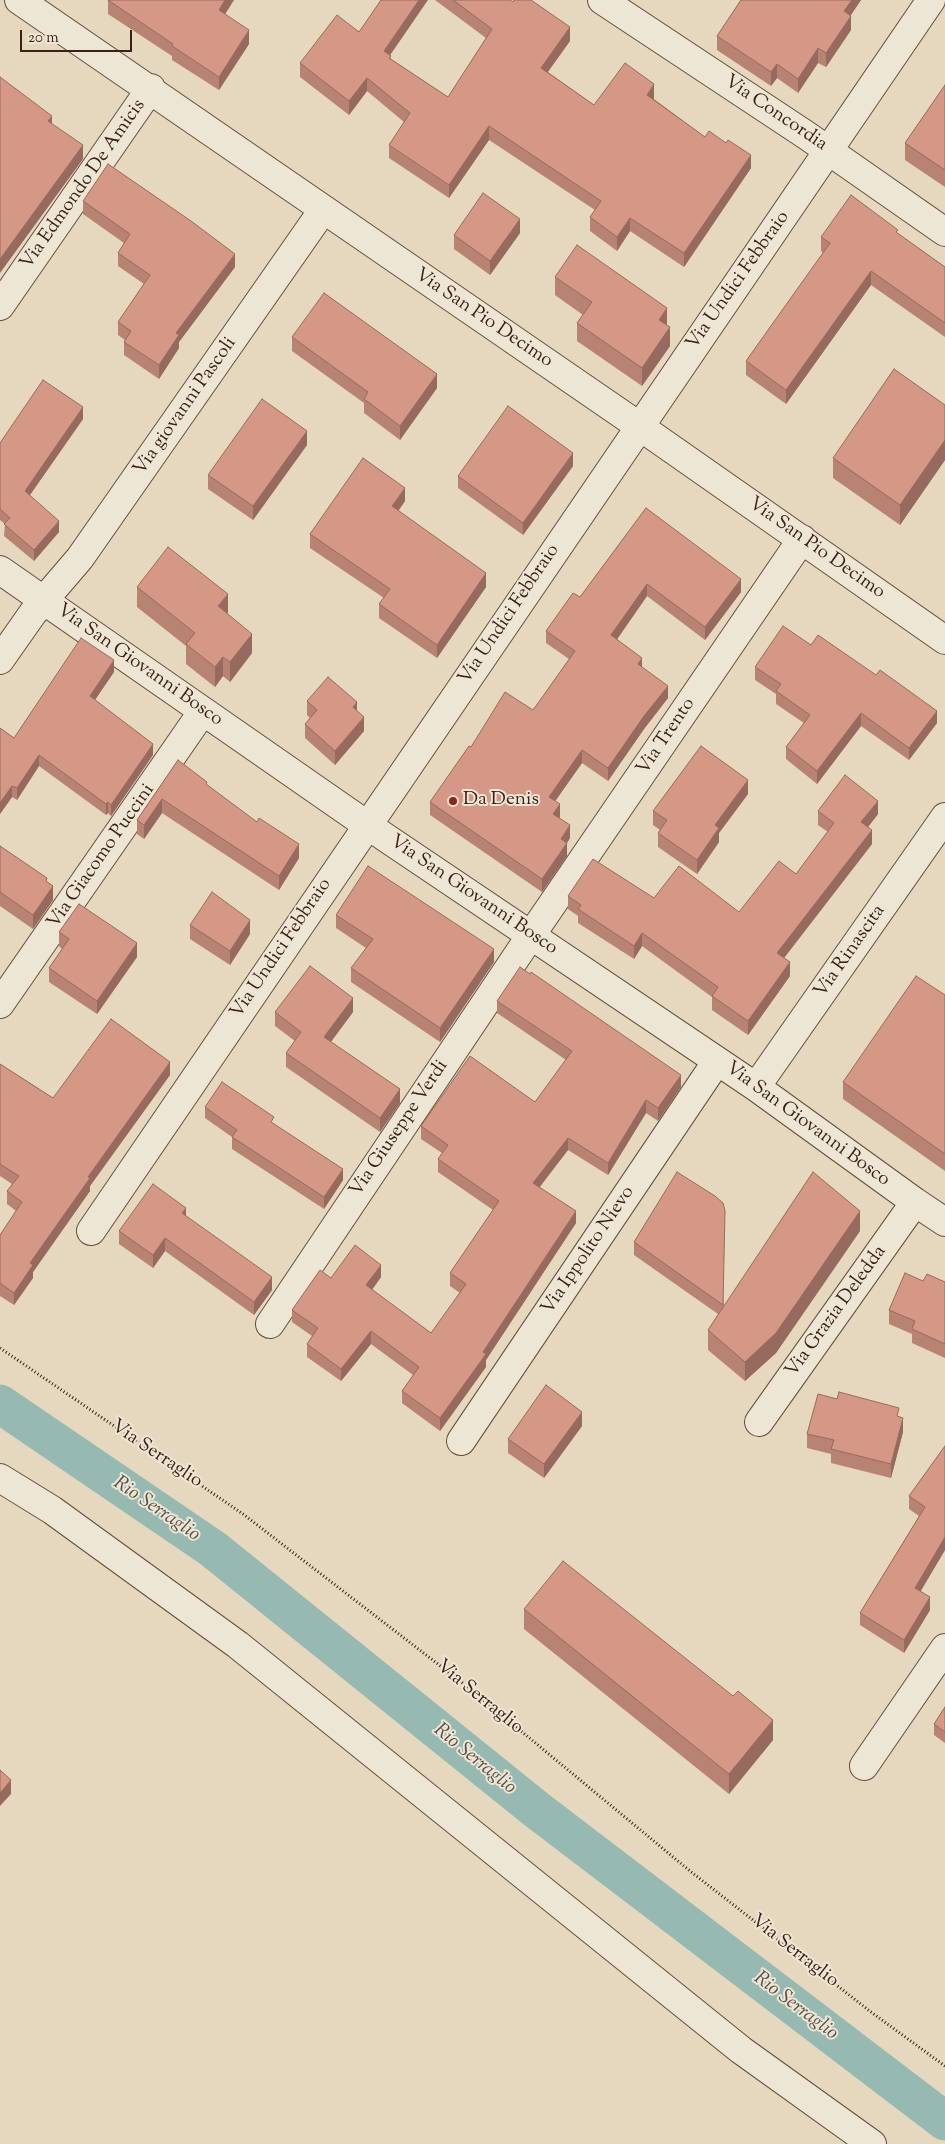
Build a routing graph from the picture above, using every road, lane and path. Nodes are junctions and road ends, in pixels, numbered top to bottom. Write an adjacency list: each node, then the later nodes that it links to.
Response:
1 (602, 0): 7 (street, Via Concordia)
2 (931, 0): 7 (street, Via Undici Febbraio)
3 (936, 0): 5 (street)
4 (32, 4): 6 (street, Via San Pio Decimo)
5 (945, 6)
6 (150, 88): 8 (street, Via San Pio Decimo); 10 (street, Via Edmondo De Amicis)
7 (829, 150): 9 (street, Via Concordia); 11 (street, Via Undici Febbraio)
8 (323, 210): 11 (street, Via San Pio Decimo); 14 (street, Via giovanni Pascoli)
9 (945, 232)
10 (0, 306)
11 (639, 426): 12 (street, Via San Pio Decimo); 19 (street, Via Undici Febbraio)
12 (802, 539): 15 (street, Via San Pio Decimo); 20 (street, Via Trento)
13 (0, 570): 14 (street, Via San Giovanni Bosco)
14 (44, 600): 16 (street, Via giovanni Pascoli); 17 (street, Via San Giovanni Bosco)
15 (945, 640)
16 (0, 660)
17 (203, 711): 19 (street, Via San Giovanni Bosco); 21 (street, Via Giacomo Puccini)
18 (945, 817): 23 (street, Via Rinascita)
19 (367, 825): 20 (street, Via San Giovanni Bosco); 26 (street, Via Undici Febbraio)
20 (531, 934): 22 (street, Via San Giovanni Bosco); 27 (street, Via Giuseppe Verdi)
21 (0, 1004)
22 (718, 1061): 23 (street, Via San Giovanni Bosco); 30 (street, Via Ippolito Nievo)
23 (756, 1087): 24 (street, Via San Giovanni Bosco)
24 (915, 1202): 25 (street, Via San Giovanni Bosco); 29 (street, Via Grazia Deledda)
25 (945, 1222)
26 (91, 1231)
27 (270, 1324)
28 (0, 1348): 34 (path, Via Serraglio)
29 (759, 1422)
30 (461, 1441)
31 (0, 1478): 35 (street)
32 (945, 1648): 33 (street)
33 (864, 1766)
34 (945, 2066)
35 (872, 2144)

